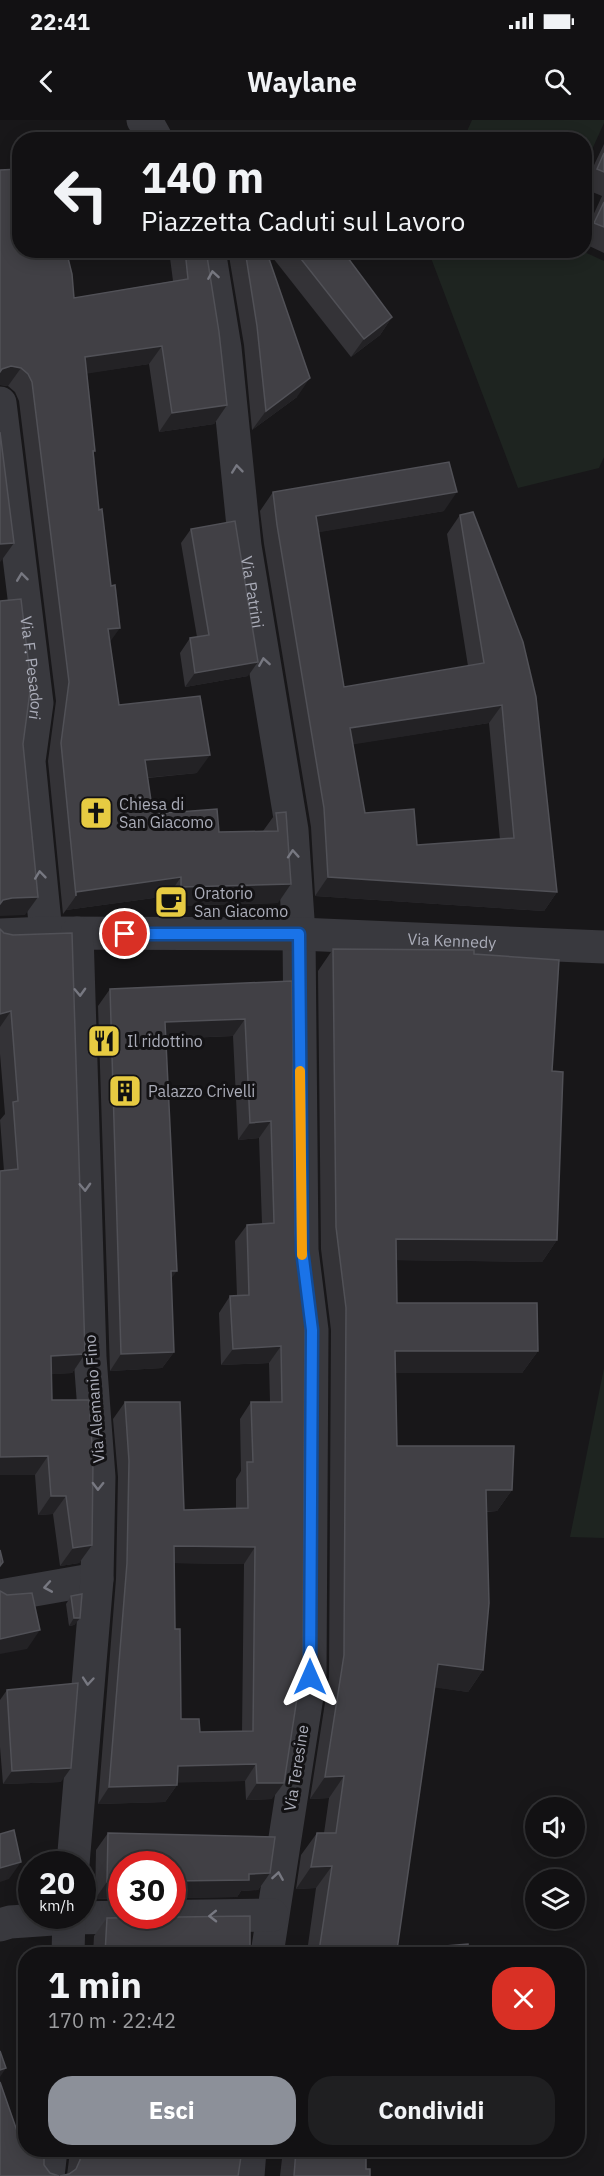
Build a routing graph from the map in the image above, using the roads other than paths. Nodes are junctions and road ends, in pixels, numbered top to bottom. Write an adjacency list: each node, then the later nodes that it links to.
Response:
1 (143, 120): 2 (street)
2 (152, 132)
3 (210, 258): 6 (street, Via Patrini, one-way to 3)
4 (0, 403): 5 (street, Via F. Pesadori, one-way to 4)
5 (62, 933): 6 (street, Via Kennedy); 7 (street, Via Kennedy); 9 (street, Via Alemanio Fino, one-way to 9)
6 (299, 934): 8 (street, Via Kennedy); 12 (street, Via Teresine, one-way to 6)
7 (0, 935)
8 (604, 947)
9 (97, 1579): 10 (street, one-way to 10); 11 (street, Via Alemanio Fino, one-way to 11)
10 (0, 1596)
11 (74, 1851)
12 (272, 1915): 13 (street, one-way to 13); 18 (street, Via Teresine)
13 (96, 1917)
14 (18, 1921): 15 (street)
15 (0, 1925)
16 (68, 1929): 17 (street)
17 (68, 1947)
18 (268, 1947)
19 (50, 2157): 21 (street)
20 (249, 2157): 22 (street)
21 (48, 2176)
22 (248, 2176)

